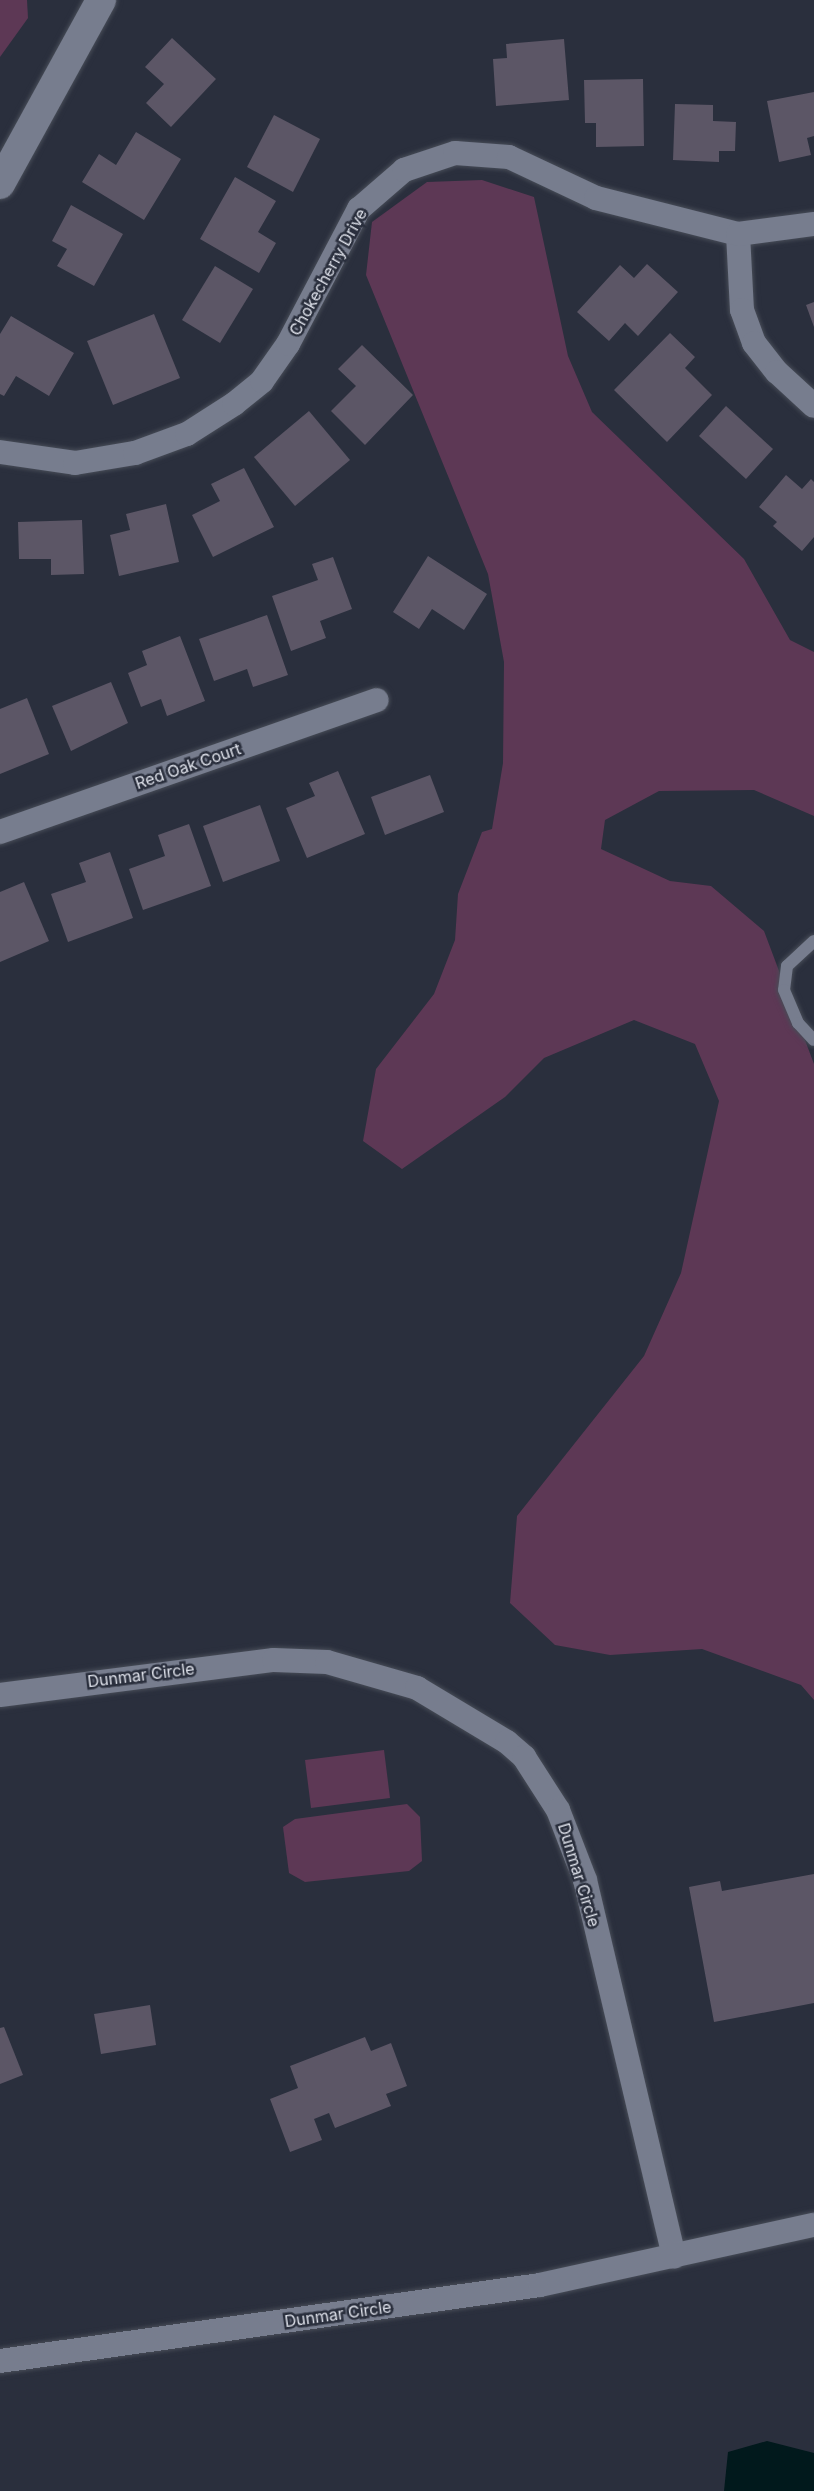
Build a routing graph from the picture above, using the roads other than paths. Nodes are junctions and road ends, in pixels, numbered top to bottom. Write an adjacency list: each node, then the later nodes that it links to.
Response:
1 (101, 0): 2 (street)
2 (0, 184)
3 (814, 224): 4 (street, Chokecherry Drive)
4 (738, 234): 5 (street); 6 (street, Chokecherry Drive)
5 (814, 406)
6 (0, 452)
7 (376, 700): 8 (street, Red Oak Court)
8 (0, 832)
9 (814, 941): 10 (lane)
10 (814, 1040)
11 (0, 1695): 13 (street, Dunmar Circle)
12 (814, 2225): 13 (street, Dunmar Circle)
13 (674, 2257): 14 (street, Dunmar Circle)
14 (0, 2361)

